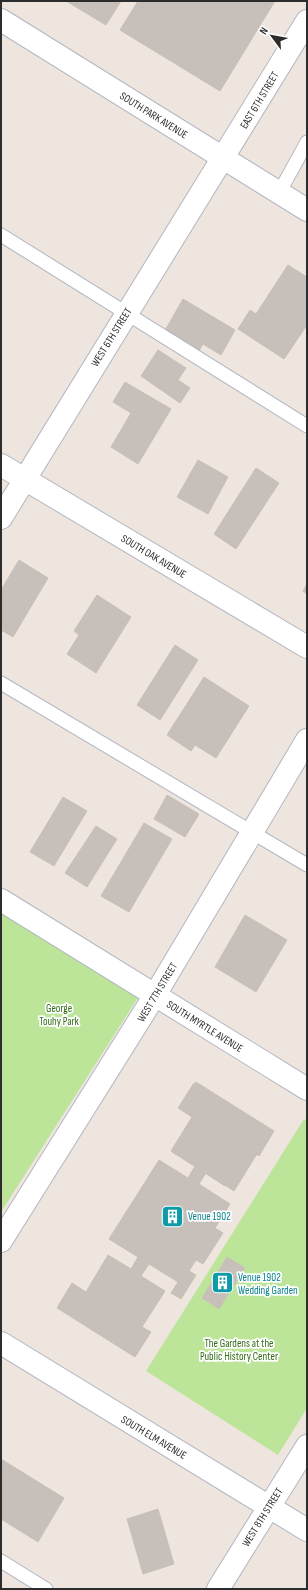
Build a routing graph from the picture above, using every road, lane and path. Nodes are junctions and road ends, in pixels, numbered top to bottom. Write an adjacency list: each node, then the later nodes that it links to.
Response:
1 (1, 20): 4 (street, SOUTH PARK AVENUE)
2 (307, 21): 4 (street, EAST 6TH STREET)
3 (307, 142): 5 (lane)
4 (224, 158): 5 (street, SOUTH PARK AVENUE); 8 (street, WEST 6TH STREET)
5 (280, 193): 6 (street, SOUTH PARK AVENUE)
6 (307, 210)
7 (1, 235): 8 (lane)
8 (125, 314): 9 (lane); 11 (street, WEST 6TH STREET)
9 (307, 426)
10 (1, 465): 11 (street, SOUTH OAK AVENUE)
11 (24, 479): 12 (street, WEST 6TH STREET); 13 (street, SOUTH OAK AVENUE)
12 (1, 518)
13 (307, 647)
14 (1, 683): 16 (lane)
15 (307, 740): 16 (street, WEST 7TH STREET)
16 (252, 832): 17 (lane); 19 (street, WEST 7TH STREET)
17 (307, 865)
18 (1, 900): 19 (street, SOUTH MYRTLE AVENUE)
19 (155, 995): 20 (street, SOUTH MYRTLE AVENUE); 21 (street, WEST 7TH STREET)
20 (307, 1089)
21 (1, 1241)
22 (1, 1343): 24 (street, SOUTH ELM AVENUE)
23 (307, 1446): 24 (street, WEST 8TH STREET)
24 (269, 1506): 25 (street, SOUTH ELM AVENUE); 28 (street, WEST 8TH STREET)
25 (307, 1530)
26 (1, 1561): 27 (lane)
27 (46, 1589)
28 (218, 1589)

